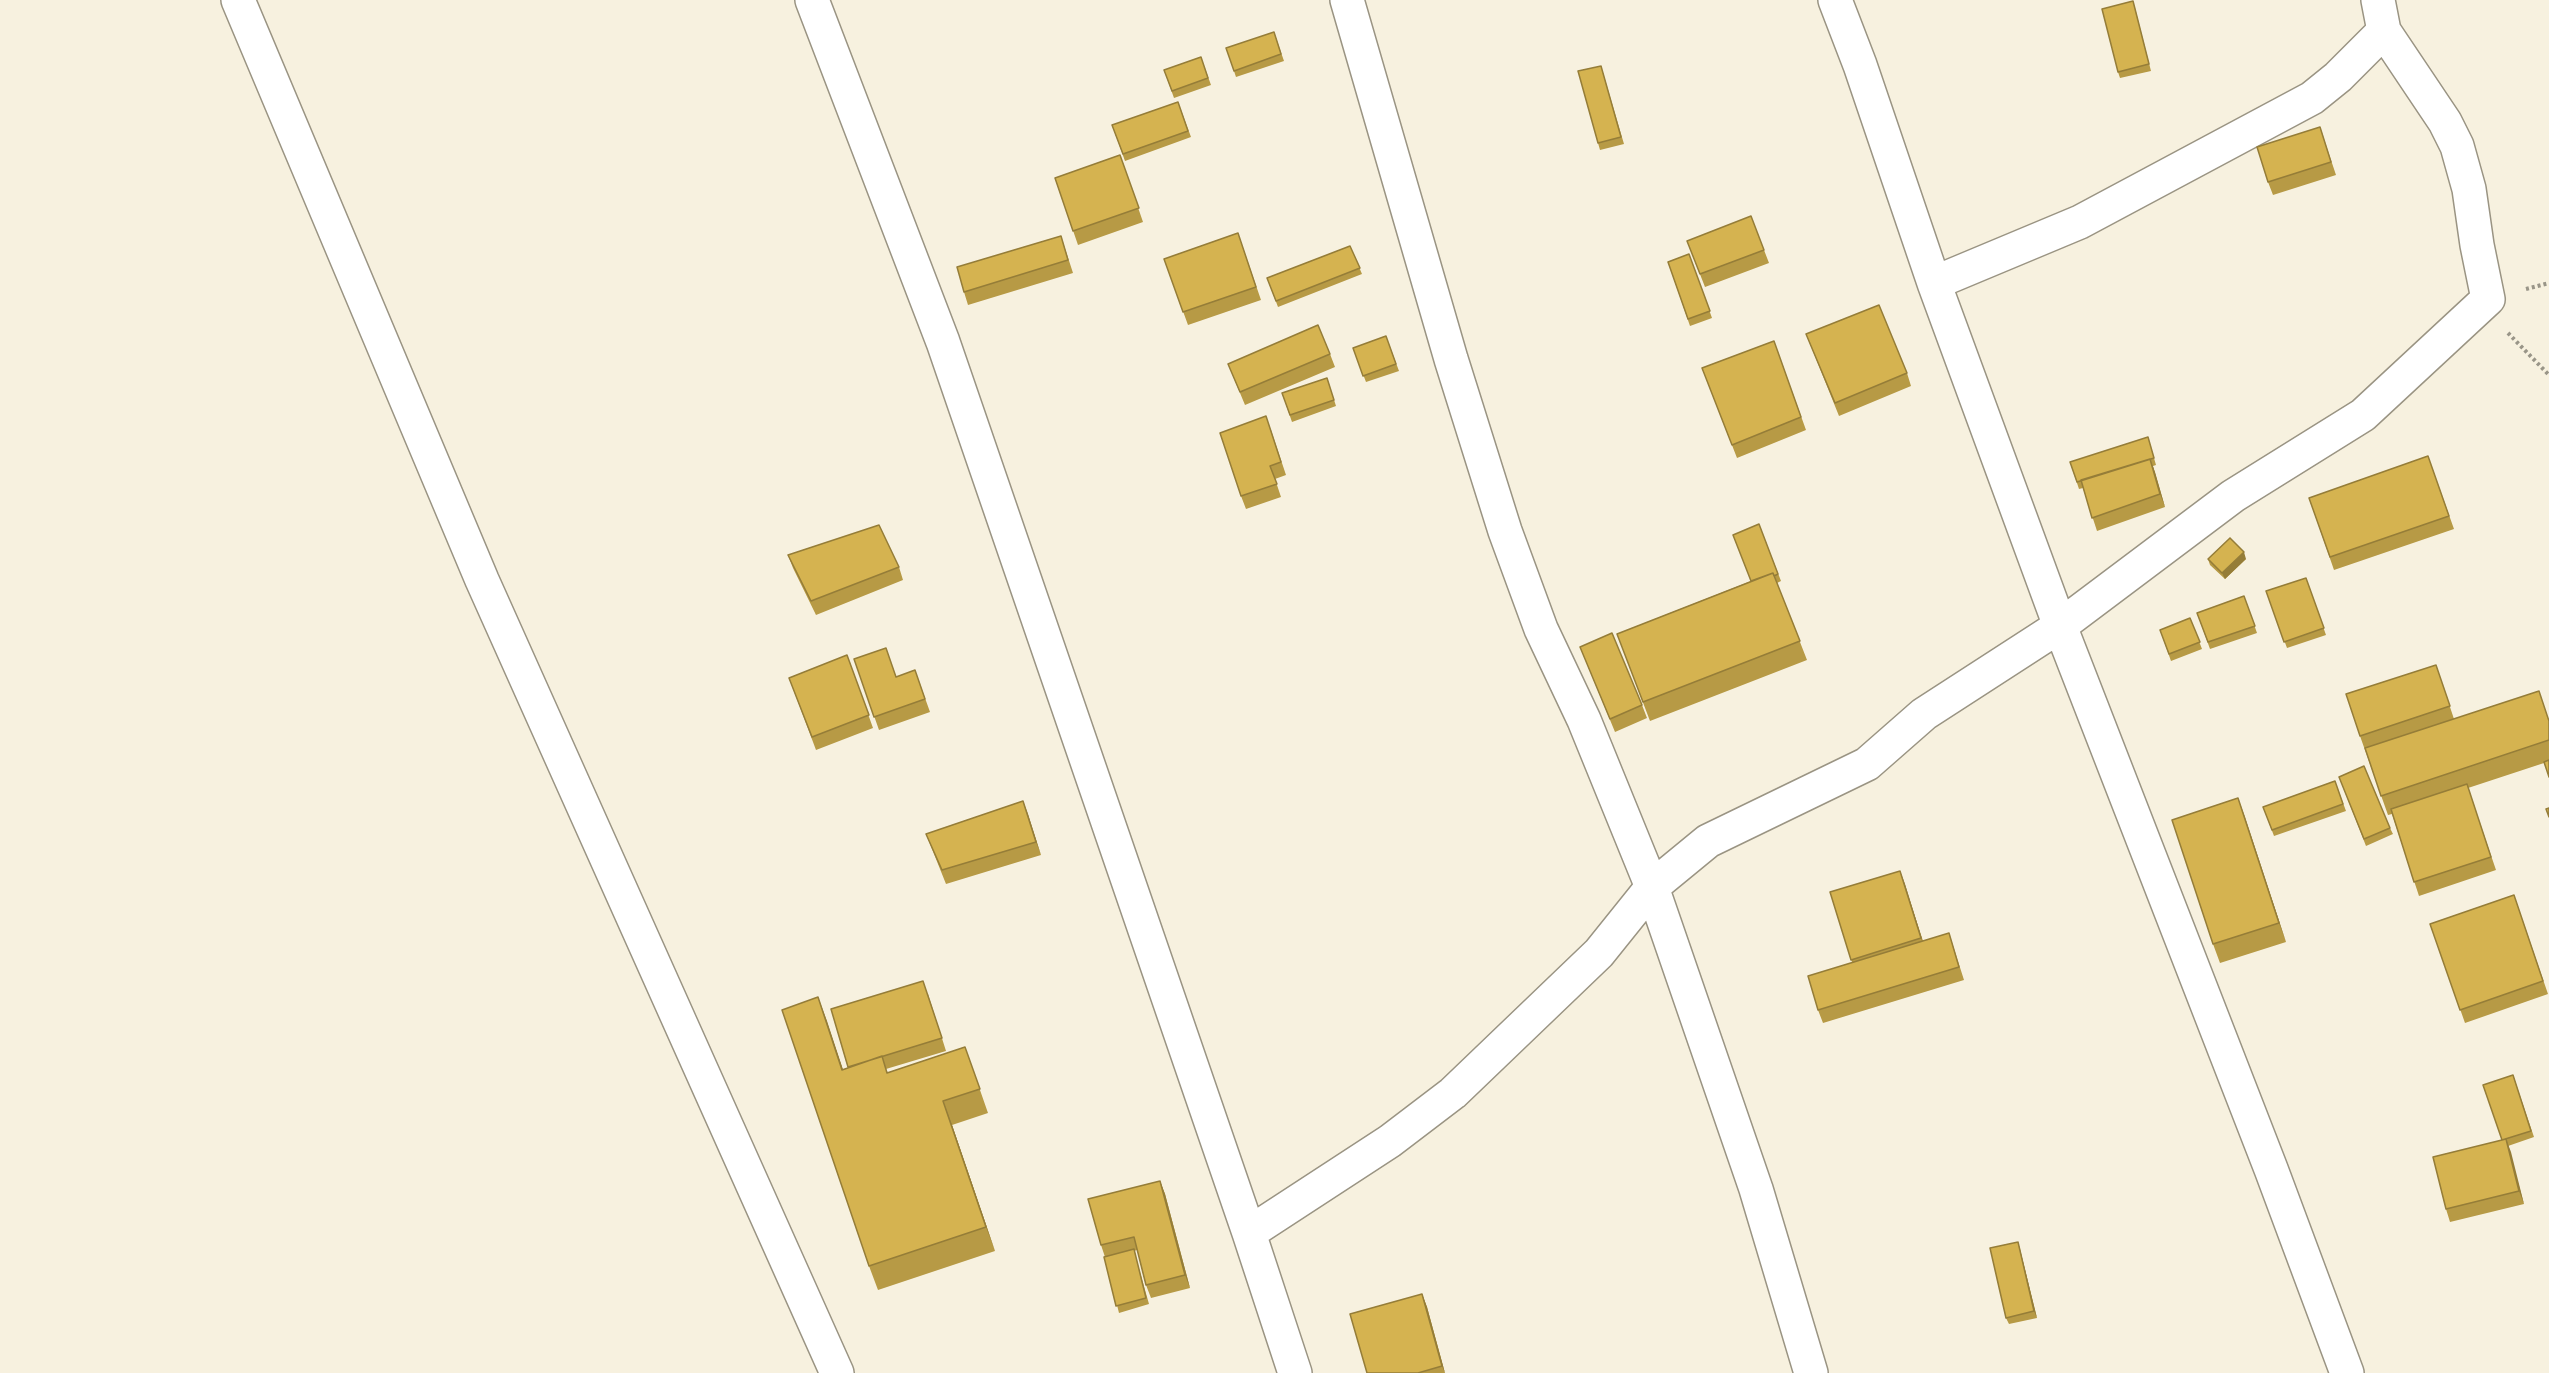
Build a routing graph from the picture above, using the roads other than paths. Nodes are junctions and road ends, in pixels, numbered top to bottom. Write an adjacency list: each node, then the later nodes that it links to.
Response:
1 (238, 0): 10 (street)
2 (812, 0): 9 (street)
3 (1347, 0): 8 (street)
4 (1835, 0): 6 (street)
5 (2381, 15): 6 (street); 7 (street)
6 (1934, 283): 7 (street)
7 (2060, 626): 8 (street); 13 (street)
8 (1652, 887): 9 (street); 12 (street)
9 (1249, 1233): 11 (street)
10 (837, 1373)
11 (1295, 1373)
12 (1811, 1373)
13 (2348, 1373)

